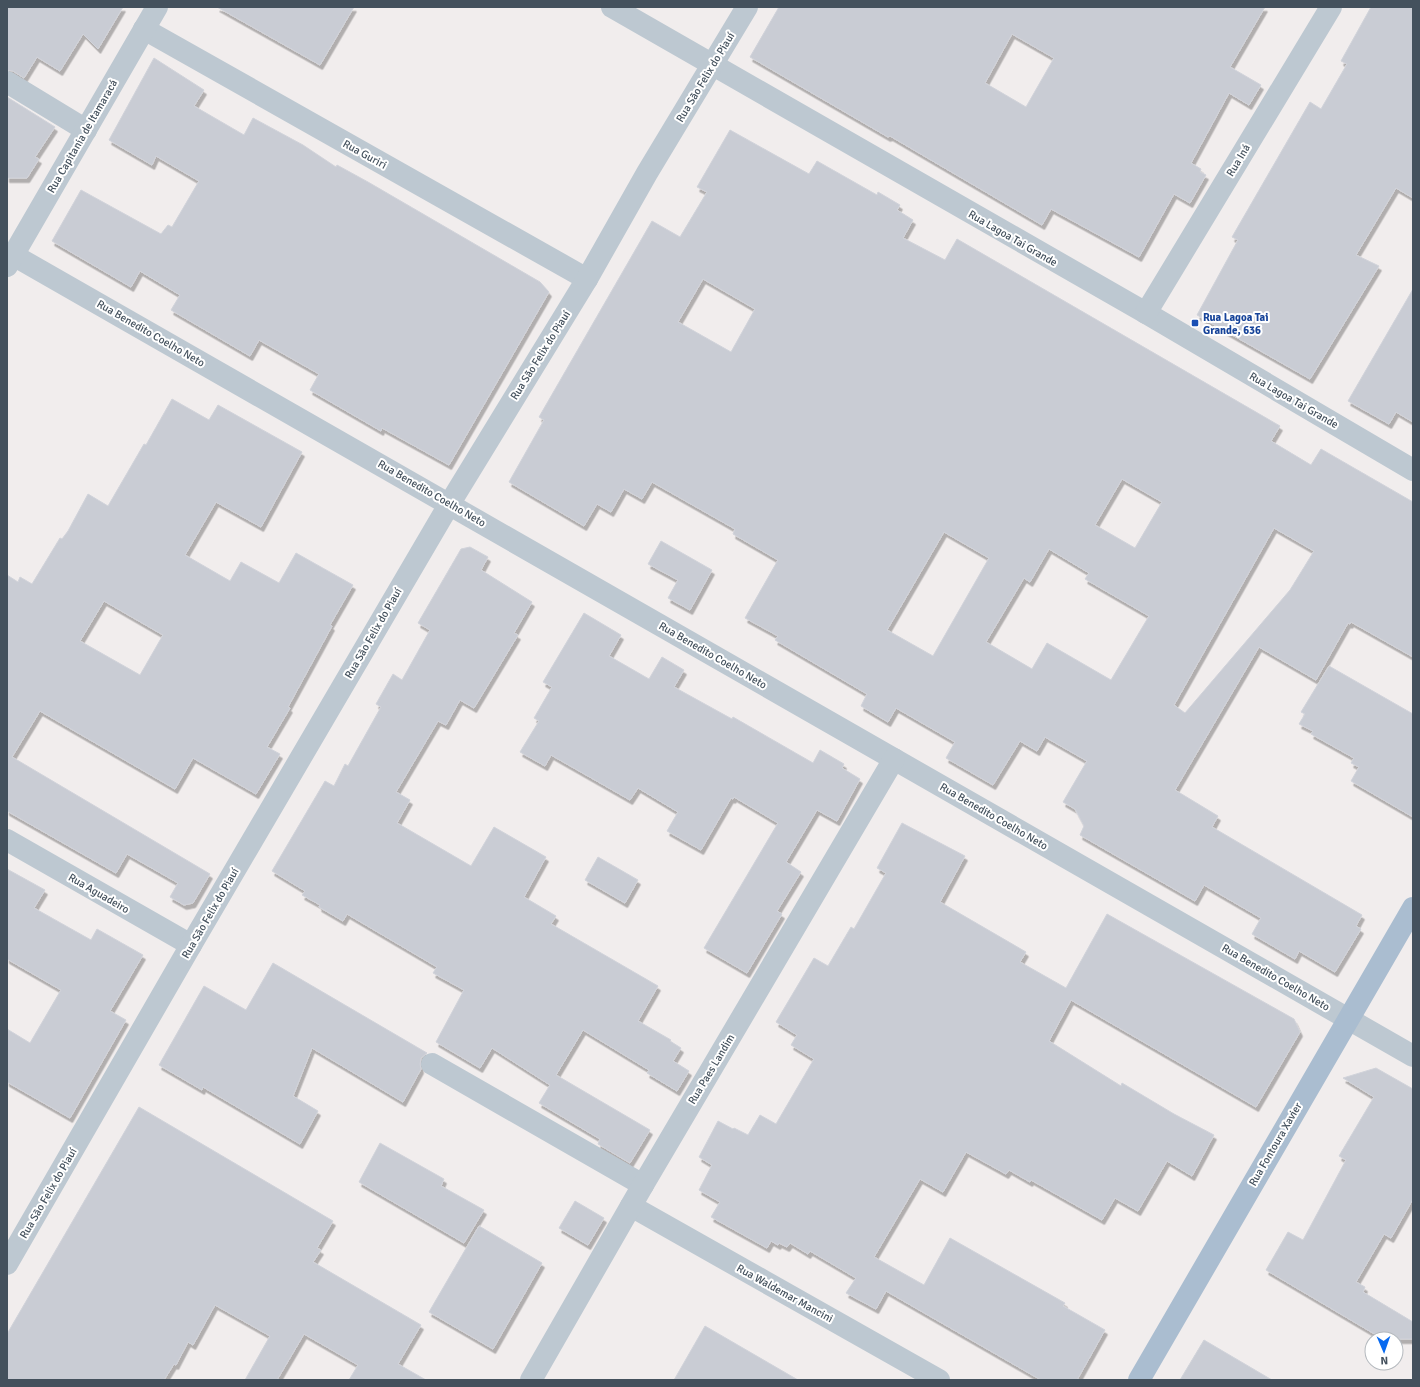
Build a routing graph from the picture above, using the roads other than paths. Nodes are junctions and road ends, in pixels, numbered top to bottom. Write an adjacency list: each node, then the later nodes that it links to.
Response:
1 (157, 7): 5 (street, Rua Capitania de Itamaracá)
2 (612, 7): 6 (street, Rua Lagoa Tai Grande)
3 (747, 7): 6 (street, Rua São Felix do Piauí)
4 (1331, 7): 11 (street, Rua Iná)
5 (144, 29): 8 (street, Rua Capitania de Itamaracá); 10 (street, Rua Guriri)
6 (713, 65): 10 (street, Rua São Felix do Piauí); 11 (street, Rua Lagoa Tai Grande)
7 (7, 82): 8 (street)
8 (86, 130): 9 (street, Rua Capitania de Itamaracá)
9 (10, 260): 13 (street, Rua Benedito Coelho Neto)
10 (587, 279): 13 (street, Rua São Felix do Piauí)
11 (1146, 313): 12 (street, Rua Lagoa Tai Grande)
12 (1413, 470)
13 (450, 503): 14 (street, Rua Benedito Coelho Neto); 17 (street, Rua São Felix do Piauí)
14 (894, 759): 18 (street, Rua Benedito Coelho Neto); 21 (street, Rua Paes Landim)
15 (7, 840): 17 (street, Rua Aguadeiro)
16 (1413, 908): 18 (main road, Rua Fontoura Xavier)
17 (191, 945): 23 (street, Rua São Felix do Piauí)
18 (1348, 1018): 19 (street, Rua Benedito Coelho Neto); 26 (main road, Rua Fontoura Xavier)
19 (1413, 1056)
20 (432, 1064): 21 (street)
21 (643, 1184): 22 (street, Rua Paes Landim)
22 (631, 1206): 24 (street, Rua Paes Landim); 25 (street, Rua Waldemar Mancini)
23 (7, 1264)
24 (531, 1380)
25 (939, 1380)
26 (1138, 1380)

